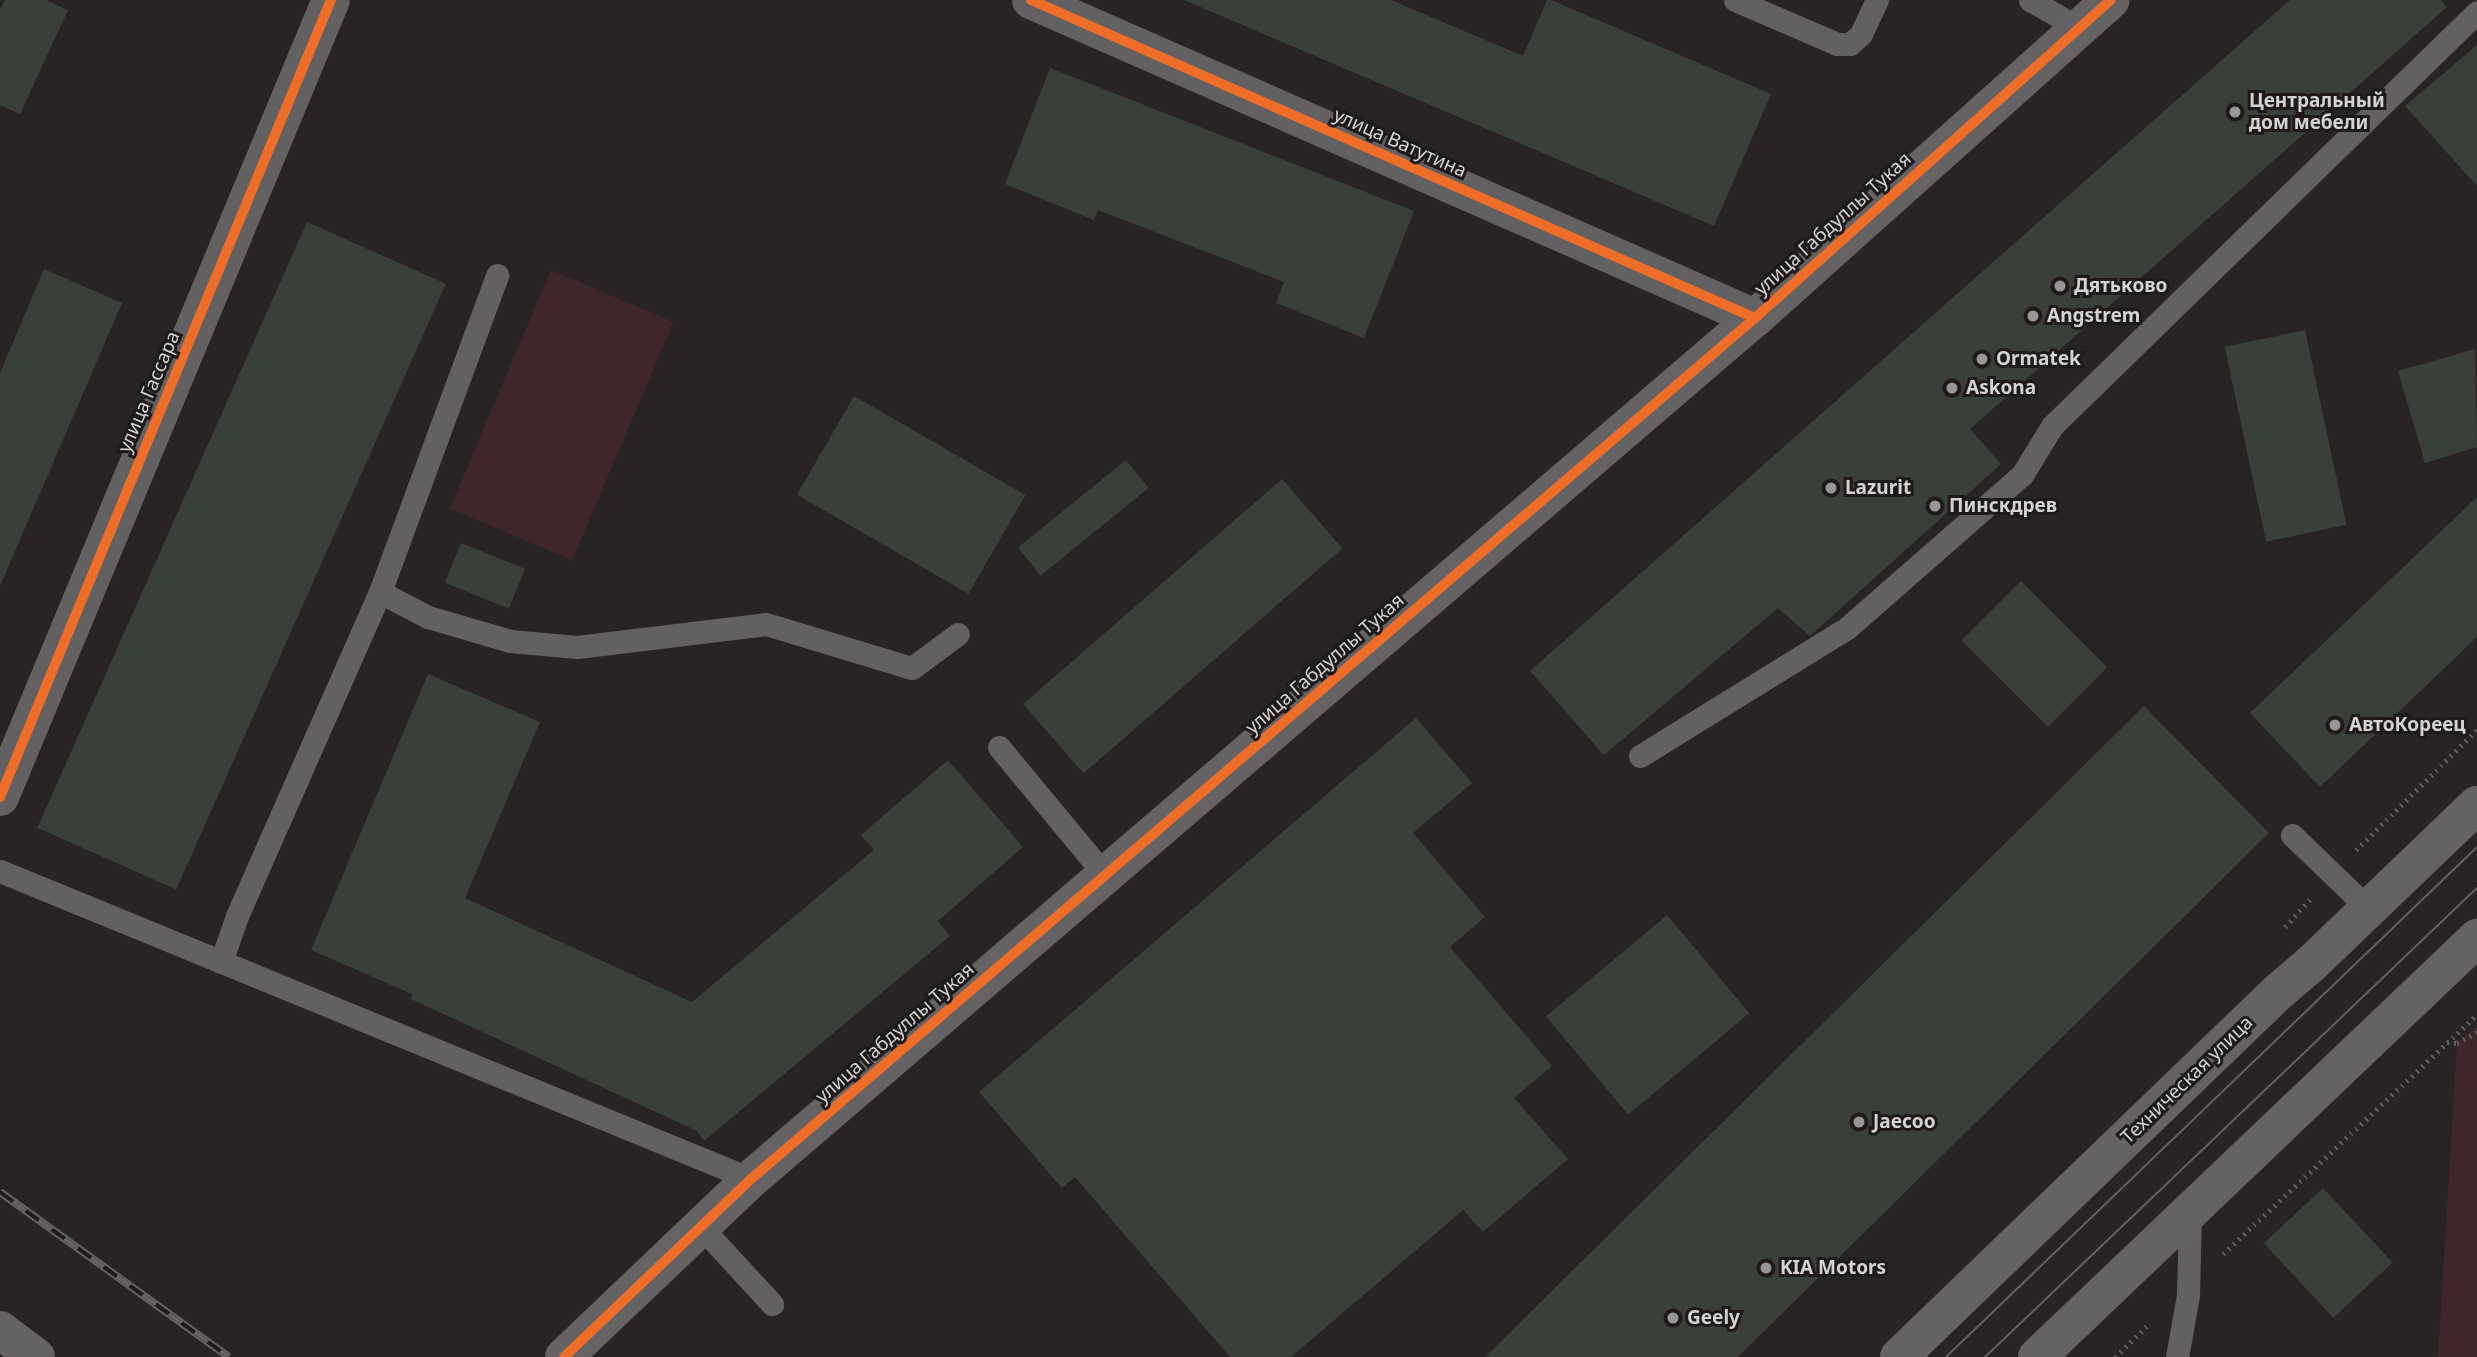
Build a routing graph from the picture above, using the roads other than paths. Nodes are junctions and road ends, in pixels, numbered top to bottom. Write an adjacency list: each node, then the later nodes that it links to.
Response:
1 (331, 0): 15 (street, улица Гассара)
2 (1031, 0): 10 (street, улица Ватутина)
3 (1735, 0): 4 (lane)
4 (1877, 0)
5 (2030, 0): 8 (lane)
6 (2111, 0): 8 (street, улица Габдуллы Тукая)
7 (2477, 12): 14 (lane)
8 (2079, 28): 10 (street, улица Габдуллы Тукая)
9 (497, 275): 11 (lane)
10 (1755, 318): 19 (street, улица Габдуллы Тукая)
11 (380, 592): 12 (lane); 22 (lane)
12 (958, 635)
13 (999, 747): 19 (lane)
14 (1640, 756)
15 (0, 797)
16 (2477, 805): 20 (street, Техническая улица)
17 (2292, 835): 20 (lane)
18 (0, 871): 22 (lane)
19 (1105, 875): 23 (street, улица Габдуллы Тукая)
20 (2369, 909): 30 (street, Техническая улица)
21 (2477, 938): 24 (street)
22 (221, 962): 23 (lane)
23 (751, 1179): 25 (street, улица Габдуллы Тукая)
24 (2190, 1212): 31 (street); 32 (lane)
25 (701, 1227): 26 (lane); 29 (street, улица Габдуллы Тукая)
26 (772, 1304)
27 (0, 1330): 28 (street)
28 (36, 1357)
29 (564, 1357)
30 (1899, 1357)
31 (2037, 1357)
32 (2177, 1357)

